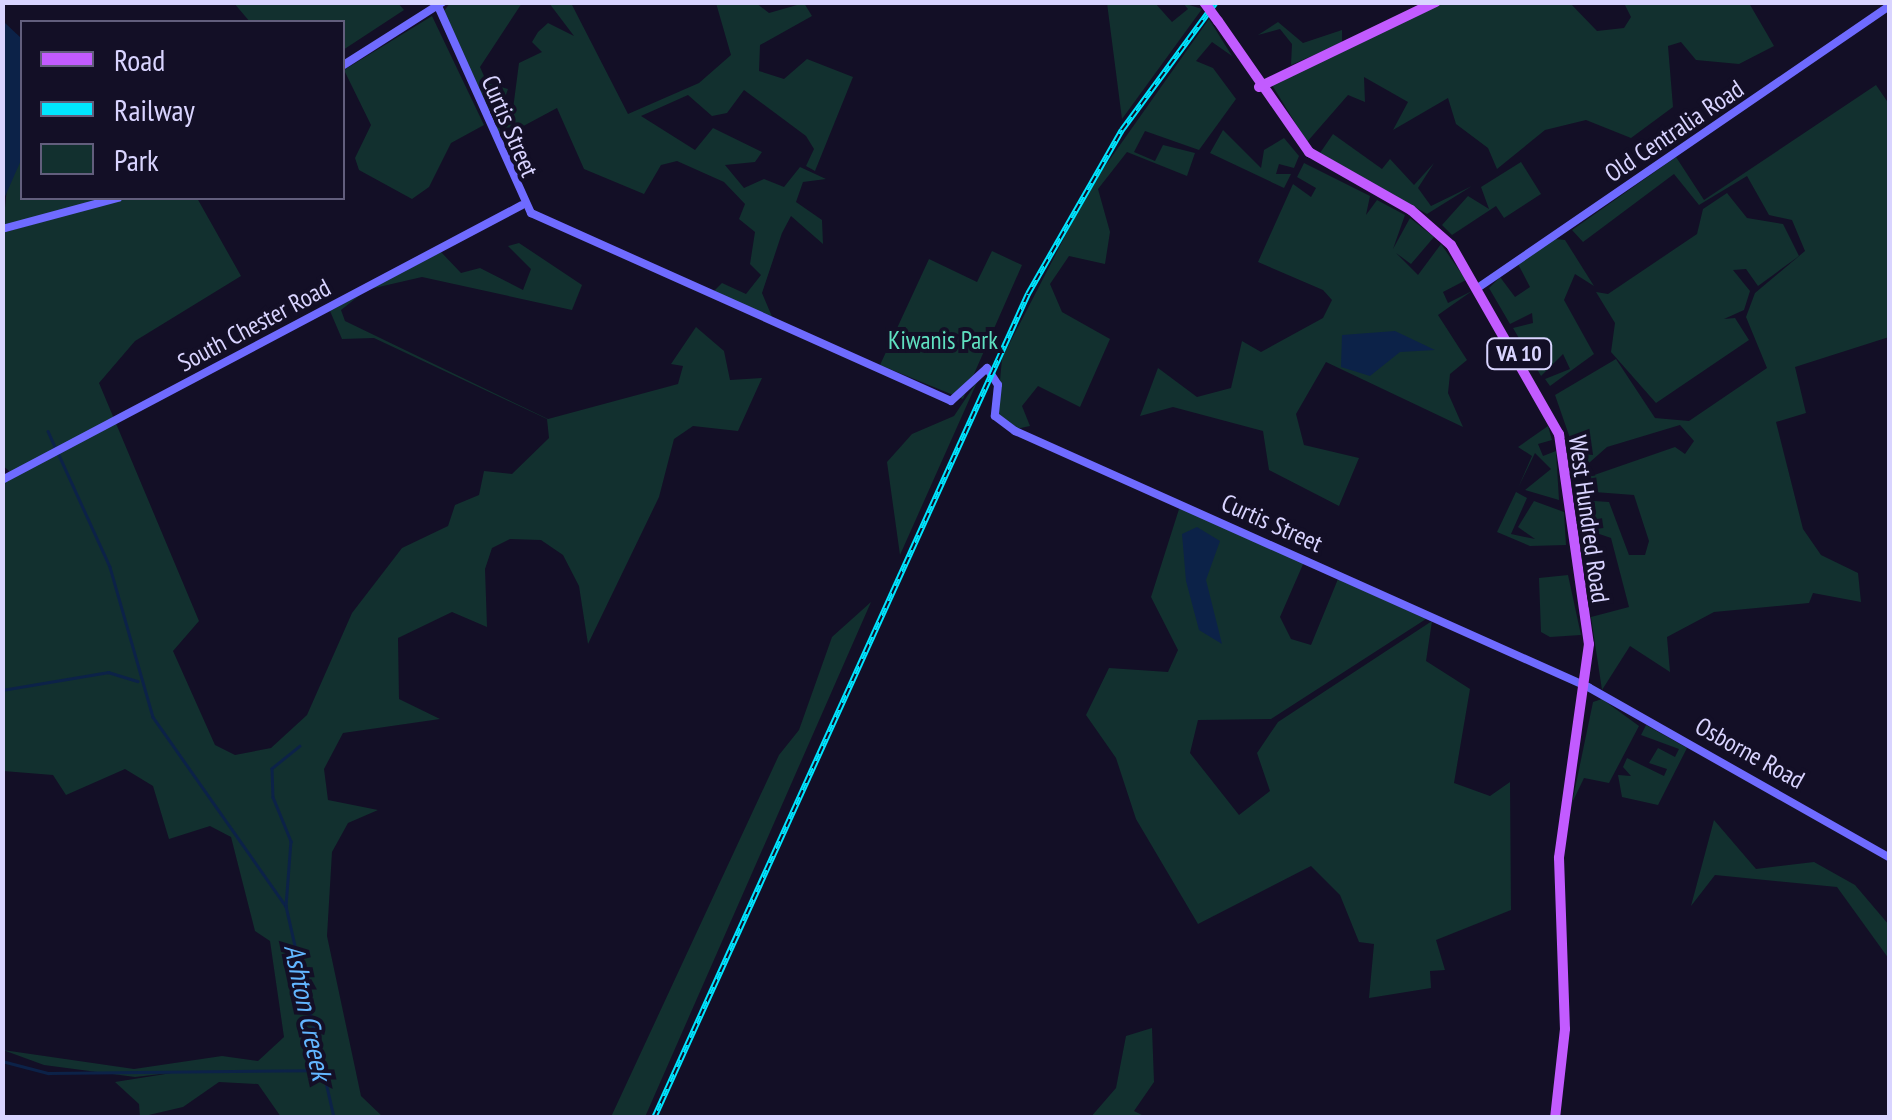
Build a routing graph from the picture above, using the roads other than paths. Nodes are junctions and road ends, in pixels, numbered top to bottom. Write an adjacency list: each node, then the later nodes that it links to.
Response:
1 (1204, 2): 6 (main road, West Hundred Road / VA 10, bridge)
2 (1436, 2): 6 (main road)
3 (440, 4): 5 (street); 8 (street, Curtis Street)
4 (1890, 6): 10 (street, Old Centralia Road)
5 (345, 64)
6 (1259, 87): 10 (main road, West Hundred Road / VA 10)
7 (111, 200): 9 (street)
8 (522, 205): 11 (street, South Chester Road); 12 (street, Curtis Street)
9 (2, 229)
10 (1480, 287): 12 (main road, West Hundred Road / VA 10)
11 (2, 480)
12 (1588, 688): 13 (street, Osborne Road); 14 (main road, West Hundred Road / VA 10)
13 (1890, 858)
14 (1555, 1118)

